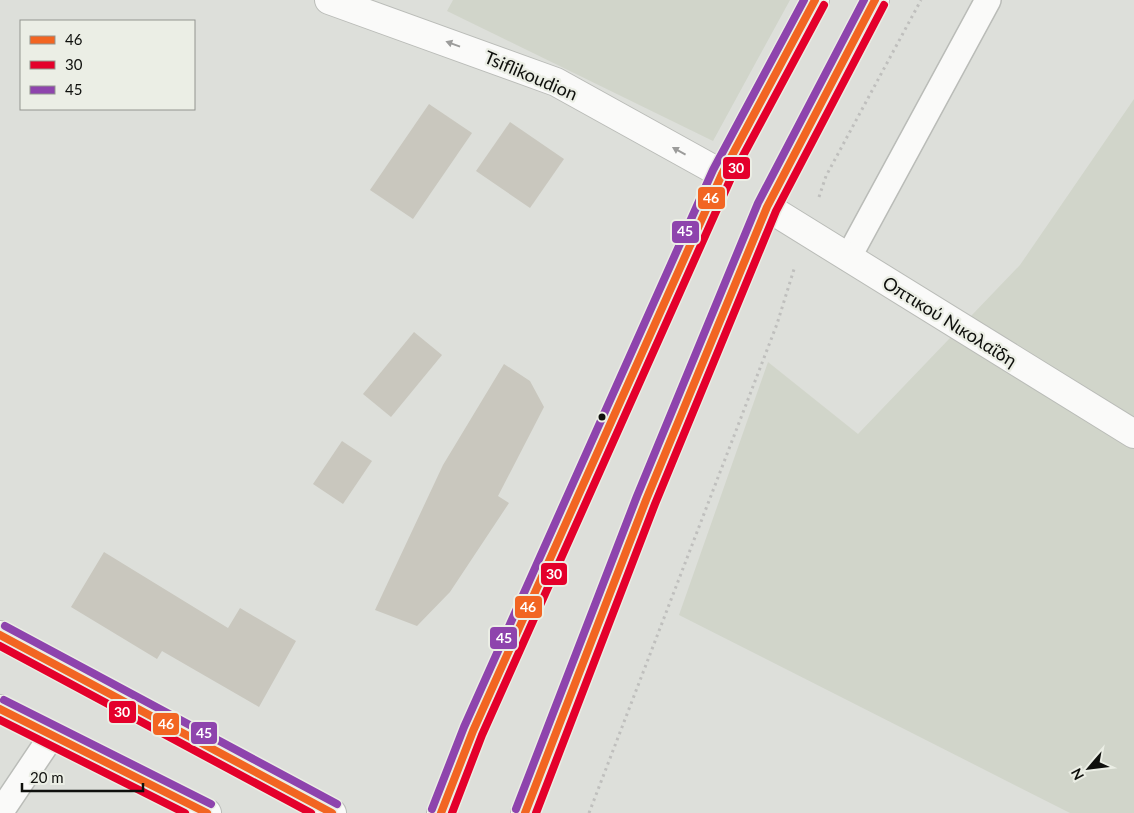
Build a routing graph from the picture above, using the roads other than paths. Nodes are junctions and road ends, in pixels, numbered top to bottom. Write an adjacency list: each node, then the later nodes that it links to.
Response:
1 (329, 0): 5 (main road, Tsiflikoudion)
2 (815, 0): 6 (main road)
3 (875, 0): 7 (main road)
4 (988, 0): 8 (lane)
5 (391, 9): 6 (main road, Tsiflikoudion, one-way to 5)
6 (722, 174): 16 (main road)
7 (767, 207): 8 (main road, Οπτικού Νικολαΐδη); 17 (main road)
8 (848, 258): 9 (main road, Οπτικού Νικολαΐδη)
9 (1134, 434)
10 (0, 635): 15 (main road)
11 (0, 710): 12 (main road)
12 (51, 737): 13 (lane); 14 (main road)
13 (0, 813)
14 (207, 813)
15 (332, 813)
16 (441, 813)
17 (525, 813)

